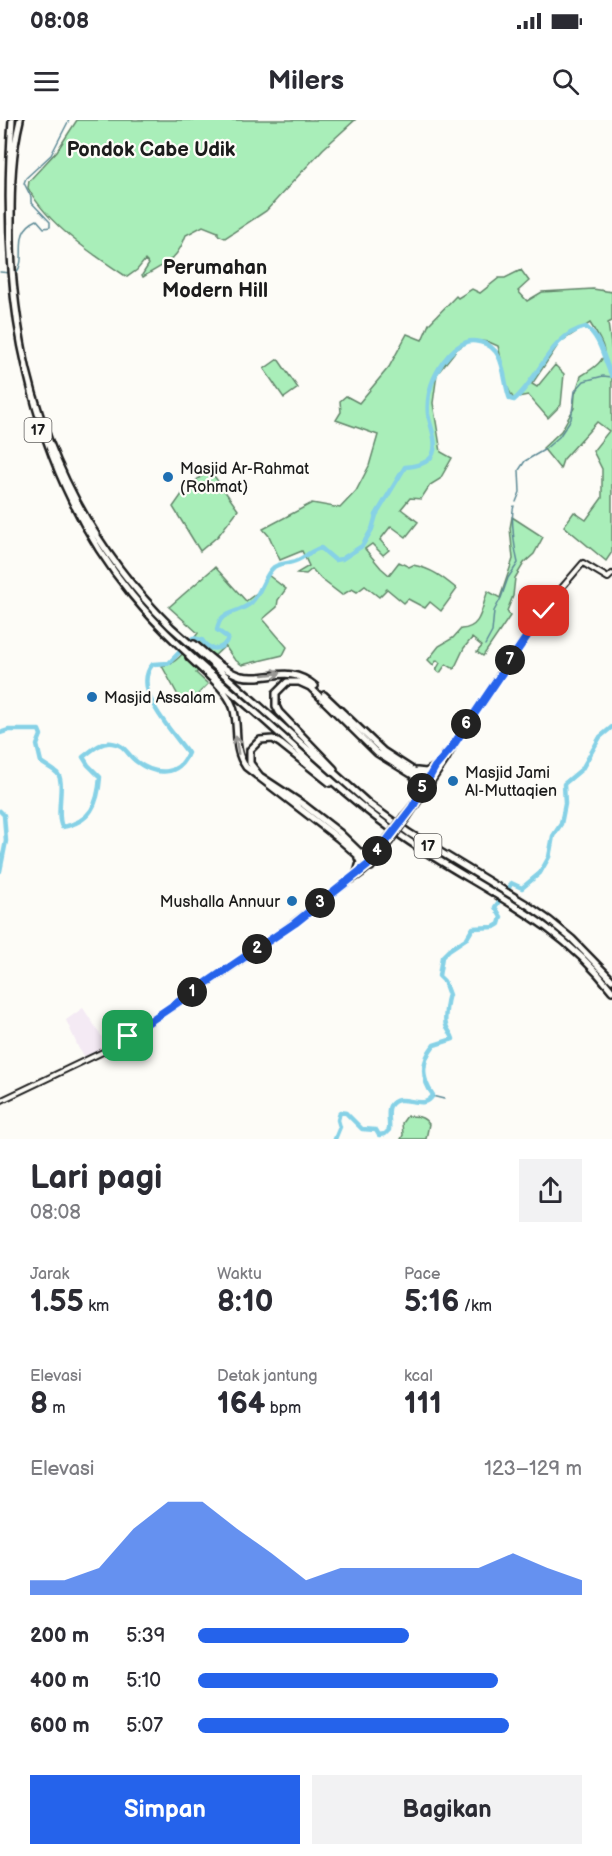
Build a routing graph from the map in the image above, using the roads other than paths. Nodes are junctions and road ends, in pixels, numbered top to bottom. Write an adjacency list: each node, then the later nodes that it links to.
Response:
1 (12, 120): 3 (highway)
2 (20, 120): 6 (highway, 17)
3 (3, 218)
4 (18, 363): 6 (highway, 17)
5 (612, 574): 8 (main road)
6 (168, 628): 7 (highway); 7 (highway)
7 (212, 669): 10 (highway, one-way to 10); 13 (highway, 17); 14 (highway, 17); 18 (highway, one-way to 7)
8 (452, 747): 9 (main road); 11 (main road)
9 (435, 767): 10 (highway); 11 (main road)
10 (414, 773): 11 (highway); 12 (highway); 14 (highway)
11 (428, 782): 12 (main road); 15 (main road)
12 (420, 792): 15 (main road)
13 (352, 797): 18 (highway); 23 (highway, 17)
14 (369, 804): 22 (highway, 17)
15 (405, 818): 16 (main road, bridge)
16 (389, 840): 17 (main road); 19 (main road)
17 (378, 850): 18 (highway); 19 (main road)
18 (356, 852): 19 (highway); 20 (highway)
19 (370, 865): 20 (main road); 21 (main road)
20 (357, 873): 21 (main road)
21 (348, 882): 24 (main road)
22 (612, 980)
23 (612, 992)
24 (0, 1101)

